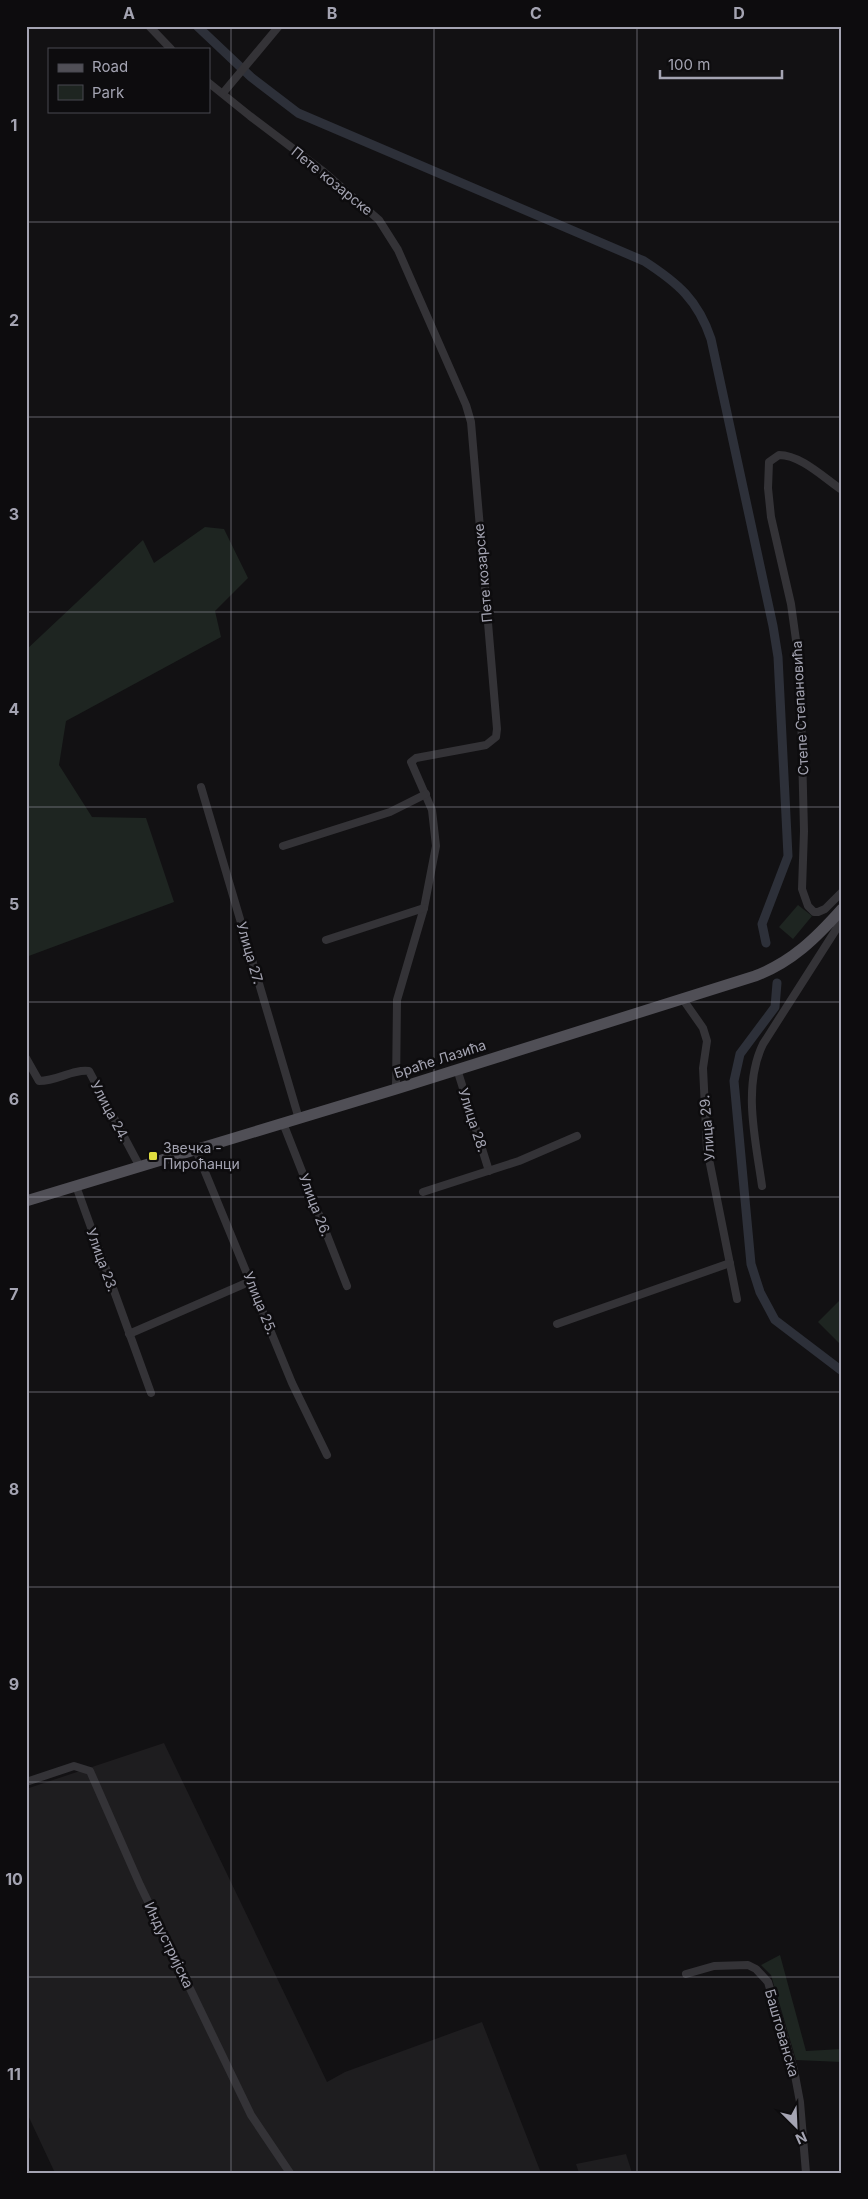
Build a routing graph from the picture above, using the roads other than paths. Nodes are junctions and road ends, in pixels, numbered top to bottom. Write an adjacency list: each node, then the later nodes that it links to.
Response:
1 (149, 26): 3 (street)
2 (279, 26): 5 (street)
3 (170, 48)
4 (210, 84): 5 (street, Пете козарске)
5 (223, 93): 8 (street, Пете козарске)
6 (842, 490): 10 (street, Степе Степановића)
7 (201, 787): 18 (street, Улица 27.)
8 (426, 794): 9 (street); 11 (street, Пете козарске)
9 (283, 846)
10 (842, 892)
11 (424, 908): 13 (street); 17 (street, Пете козарске)
12 (839, 912): 14 (main road, Браће Лазића); 25 (street)
13 (326, 940)
14 (682, 998): 16 (main road, Браће Лазића); 28 (street, Улица 29.)
15 (26, 1058): 22 (street, Улица 24.)
16 (457, 1069): 17 (main road, Браће Лазића); 23 (street, Улица 28.)
17 (396, 1089): 18 (main road, Браће Лазића)
18 (299, 1119): 19 (main road, Браће Лазића)
19 (284, 1123): 21 (main road, Браће Лазића); 30 (street, Улица 26.)
20 (577, 1136): 23 (street, Улица 28.)
21 (196, 1150): 22 (main road, Браће Лазића); 29 (street, Улица 25.)
22 (140, 1167): 24 (main road, Браће Лазића)
23 (489, 1171): 26 (street, Улица 28.)
24 (76, 1186): 27 (main road, Браће Лазића); 33 (street, Улица 23.)
25 (762, 1186)
26 (422, 1192)
27 (26, 1201)
28 (730, 1263): 31 (street, Улица 29.); 32 (street)
29 (251, 1281): 33 (street); 35 (street, Улица 25.)
30 (348, 1286)
31 (737, 1300)
32 (557, 1324)
33 (129, 1334): 34 (street, Улица 23.)
34 (151, 1393)
35 (327, 1455)
36 (26, 1782): 38 (street, Индустријска)
37 (686, 1974): 39 (street, Баштованска)
38 (290, 2173)
39 (806, 2173)

